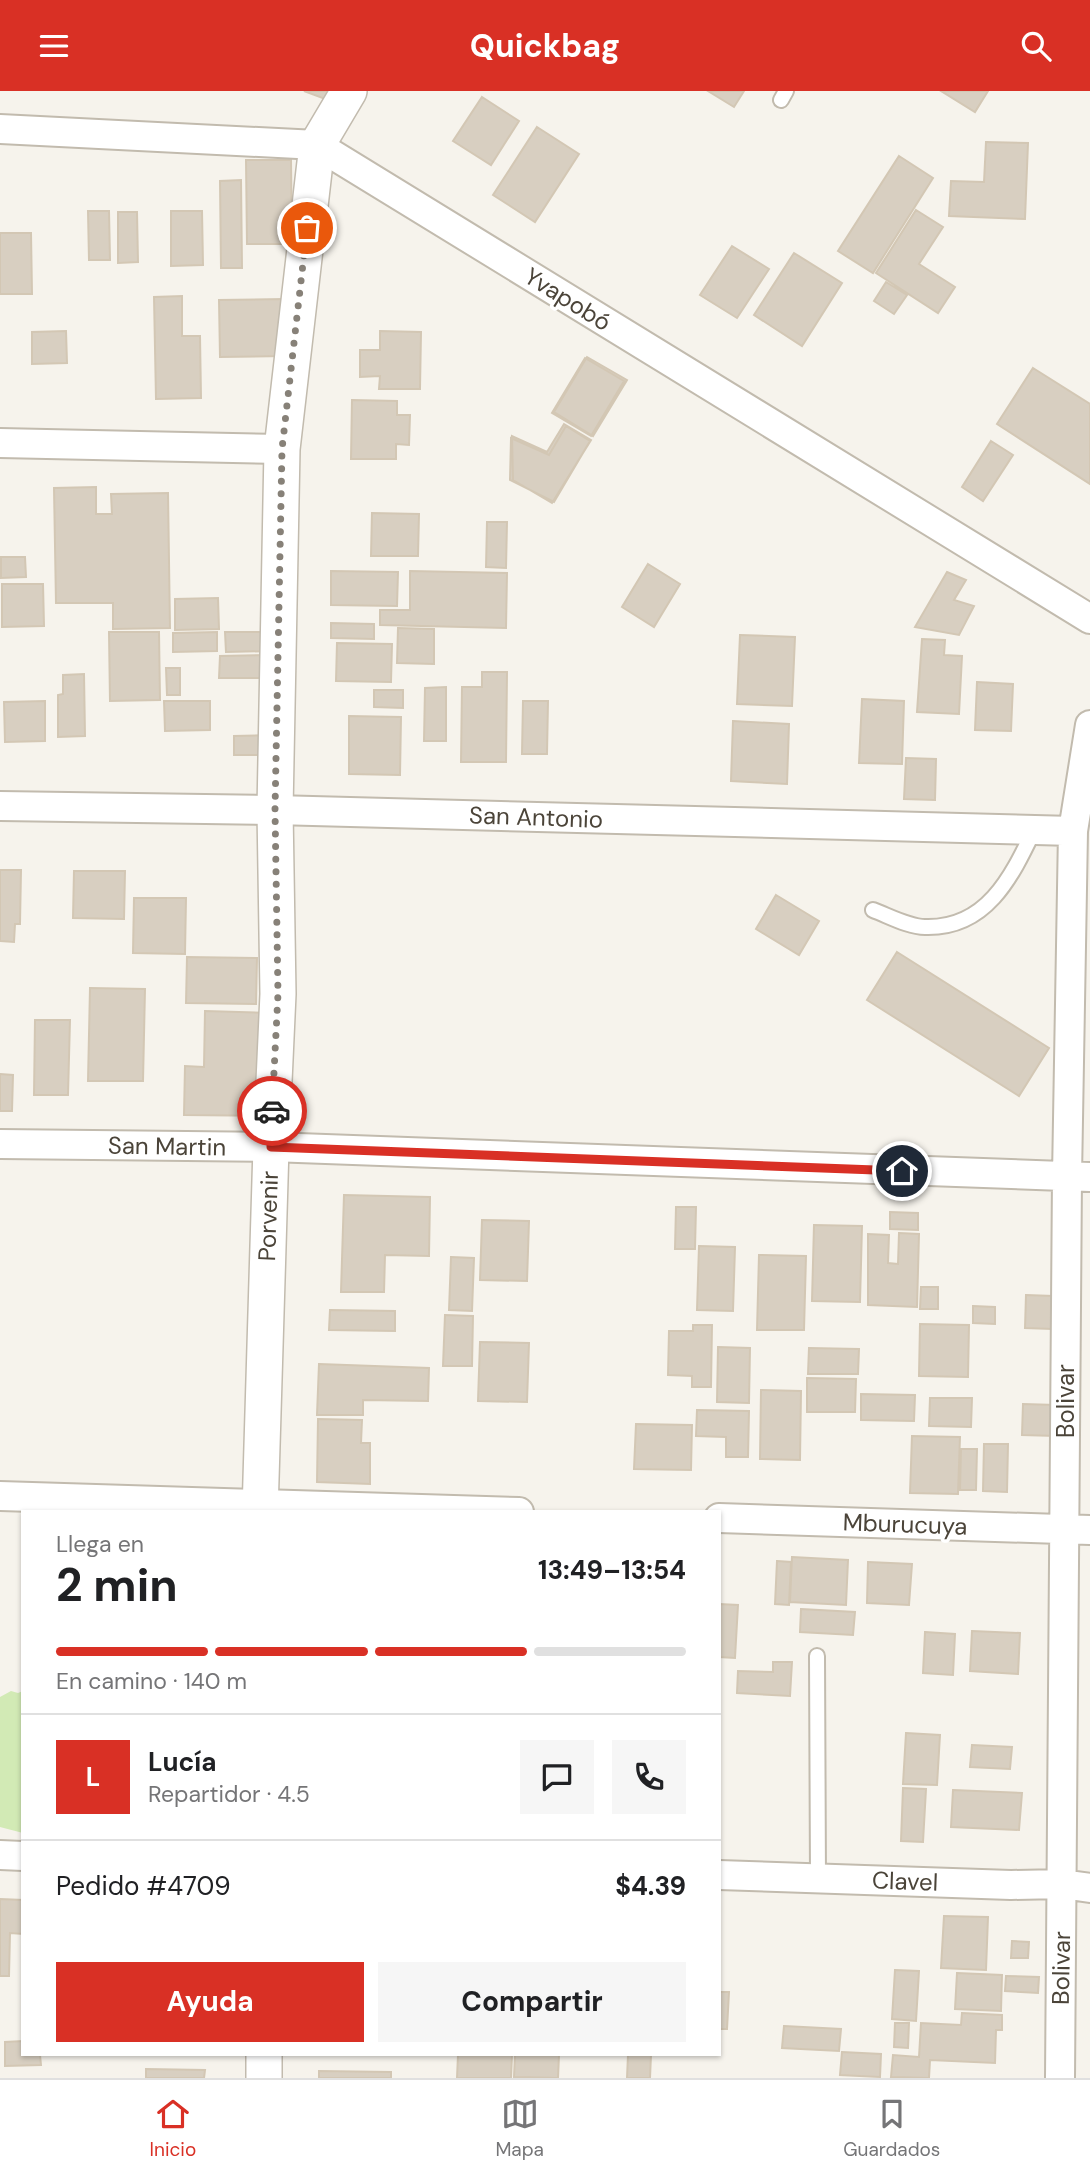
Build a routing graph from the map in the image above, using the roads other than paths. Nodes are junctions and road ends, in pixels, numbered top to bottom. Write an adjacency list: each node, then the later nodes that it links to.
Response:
1 (349, 91): 3 (street, Porvenir)
2 (0, 129): 3 (street, Yvapobó)
3 (317, 145): 5 (street, Porvenir); 6 (street, Yvapobó)
4 (0, 443): 5 (street)
5 (282, 449): 9 (street, Porvenir)
6 (1090, 619)
7 (1090, 725): 11 (street, Bolivar)
8 (0, 806): 9 (street, San Antonio)
9 (275, 810): 10 (street, San Antonio); 14 (street, Porvenir)
10 (1034, 830): 11 (street, San Antonio); 12 (lane)
11 (1073, 831): 15 (street, Bolivar)
12 (873, 911)
13 (0, 1143): 14 (street, San Martin)
14 (271, 1147): 15 (street, San Martin); 17 (street, Porvenir)
15 (1079, 1177): 20 (street, Bolivar)
16 (0, 1496): 17 (street)
17 (260, 1508): 18 (street)
18 (390, 1510)
19 (721, 1518): 20 (street, Mburucuya)
20 (1077, 1530): 26 (street, Bolivar)
21 (817, 1656): 25 (lane)
22 (0, 1855): 23 (street)
23 (21, 1856)
24 (721, 1875): 25 (street, Clavel)
25 (818, 1879): 26 (street, Clavel)
26 (1062, 1884): 27 (street, Clavel); 30 (street, Bolivar)
27 (1090, 1888)
28 (264, 2056): 29 (street)
29 (264, 2078)
30 (1060, 2078)

